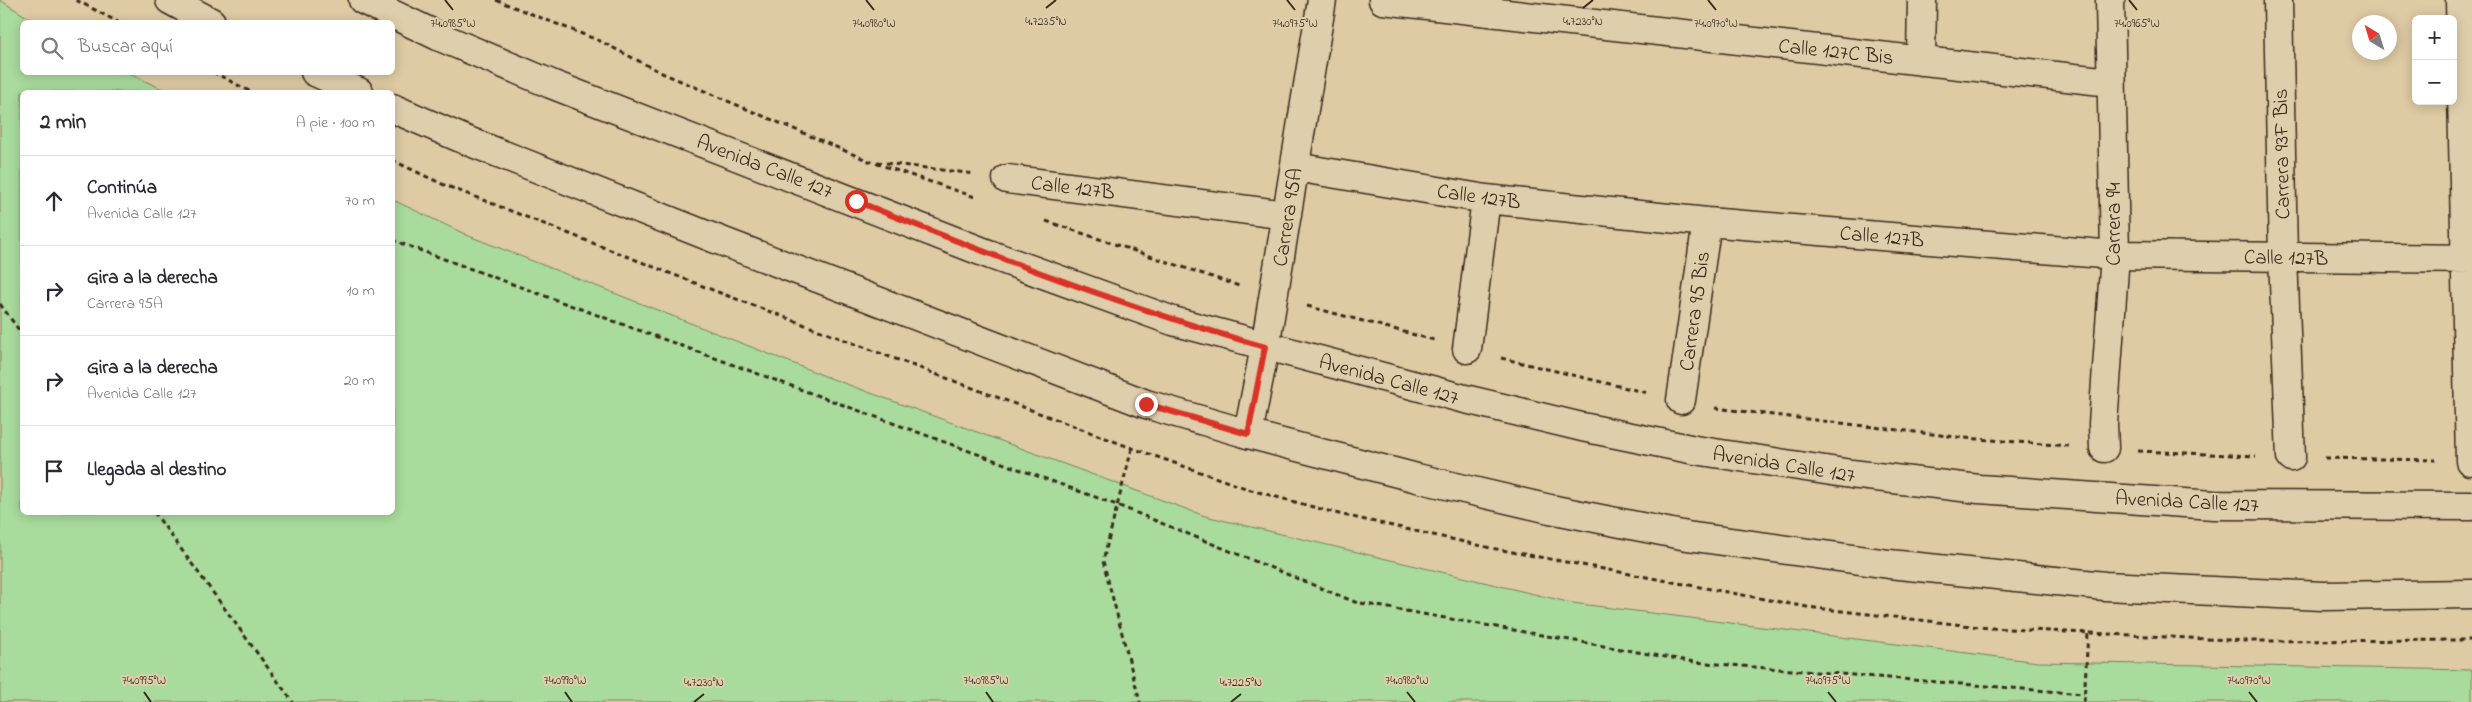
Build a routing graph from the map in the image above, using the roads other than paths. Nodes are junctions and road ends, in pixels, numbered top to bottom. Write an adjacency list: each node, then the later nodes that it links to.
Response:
1 (170, 0): 9 (street)
2 (363, 0): 23 (street, Avenida Calle 127)
3 (1322, 0): 15 (street, Carrera 95A)
4 (1382, 0): 10 (street, Calle 127C Bis)
5 (1922, 0): 10 (street)
6 (2110, 0): 12 (street, Carrera 94)
7 (2278, 0): 21 (street, Carrera 93F Bis)
8 (2460, 0): 22 (street)
9 (207, 20)
10 (1921, 61): 12 (street, Calle 127C Bis)
11 (322, 75): 13 (street)
12 (2110, 82): 20 (street, Carrera 94)
13 (355, 90)
14 (395, 109): 26 (street)
15 (1295, 167): 17 (street, Calle 127B); 18 (street, Carrera 95A)
16 (1007, 179): 18 (street, Calle 127B)
17 (1486, 199): 19 (street, Calle 127B); 24 (street)
18 (1287, 215): 23 (street, Carrera 95A)
19 (1707, 222): 20 (street, Calle 127B); 25 (street, Carrera 95 Bis)
20 (2115, 255): 21 (street, Calle 127B); 27 (street, Carrera 94)
21 (2283, 257): 22 (street, Calle 127B); 28 (street, Carrera 93F Bis)
22 (2469, 259): 29 (street)
23 (1265, 347): 26 (street, Carrera 95A); 30 (street, Avenida Calle 127)
24 (1467, 349)
25 (1681, 400)
26 (1248, 434): 31 (street)
27 (2104, 448)
28 (2291, 457)
29 (2470, 461)
30 (2472, 506)
31 (2472, 594)

